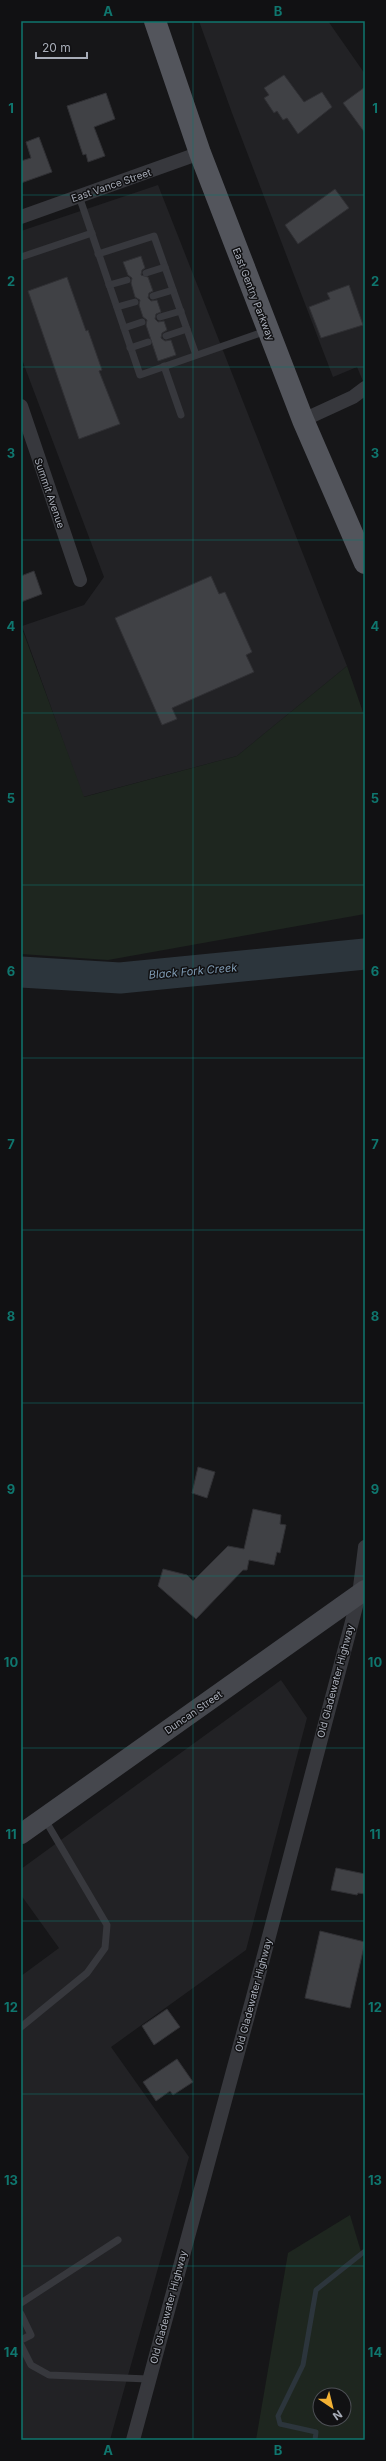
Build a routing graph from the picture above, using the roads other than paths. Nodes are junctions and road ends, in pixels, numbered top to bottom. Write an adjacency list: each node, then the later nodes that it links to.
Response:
1 (155, 21): 2 (main road, East Gentry Parkway)
2 (200, 153): 3 (street, East Vance Street); 21 (main road, East Gentry Parkway)
3 (79, 196): 4 (street, East Vance Street); 5 (lane)
4 (21, 217)
5 (92, 233): 6 (lane); 7 (lane)
6 (98, 254): 8 (lane); 11 (lane)
7 (21, 257)
8 (165, 267): 9 (lane); 12 (lane)
9 (146, 273)
10 (127, 280): 11 (lane)
11 (109, 285): 15 (lane)
12 (173, 290): 13 (lane); 16 (lane)
13 (153, 296)
14 (135, 302): 15 (lane)
15 (117, 307): 19 (lane)
16 (181, 311): 17 (lane); 20 (lane)
17 (160, 317)
18 (142, 322): 19 (lane)
19 (124, 328): 24 (lane)
20 (188, 329): 22 (lane); 25 (lane)
21 (268, 330): 25 (lane); 30 (main road, East Gentry Parkway)
22 (166, 336)
23 (148, 342): 24 (lane)
24 (130, 348): 26 (lane)
25 (196, 355): 26 (lane)
26 (164, 366): 29 (lane)
27 (365, 388): 30 (street)
28 (21, 406): 32 (street, Summit Avenue)
29 (181, 415)
30 (303, 420): 31 (main road, East Gentry Parkway)
31 (365, 563)
32 (80, 580)
33 (365, 1547): 34 (street, Old Gladewater Highway)
34 (362, 1593): 35 (street, Duncan Street); 43 (street, Old Gladewater Highway)
35 (44, 1818): 36 (street, Duncan Street); 37 (lane)
36 (21, 1834)
37 (21, 2027)
38 (118, 2240): 39 (lane)
39 (21, 2303)
40 (21, 2314): 41 (lane)
41 (21, 2340)
42 (21, 2345): 43 (lane)
43 (148, 2379): 44 (street, Old Gladewater Highway)
44 (133, 2440)

